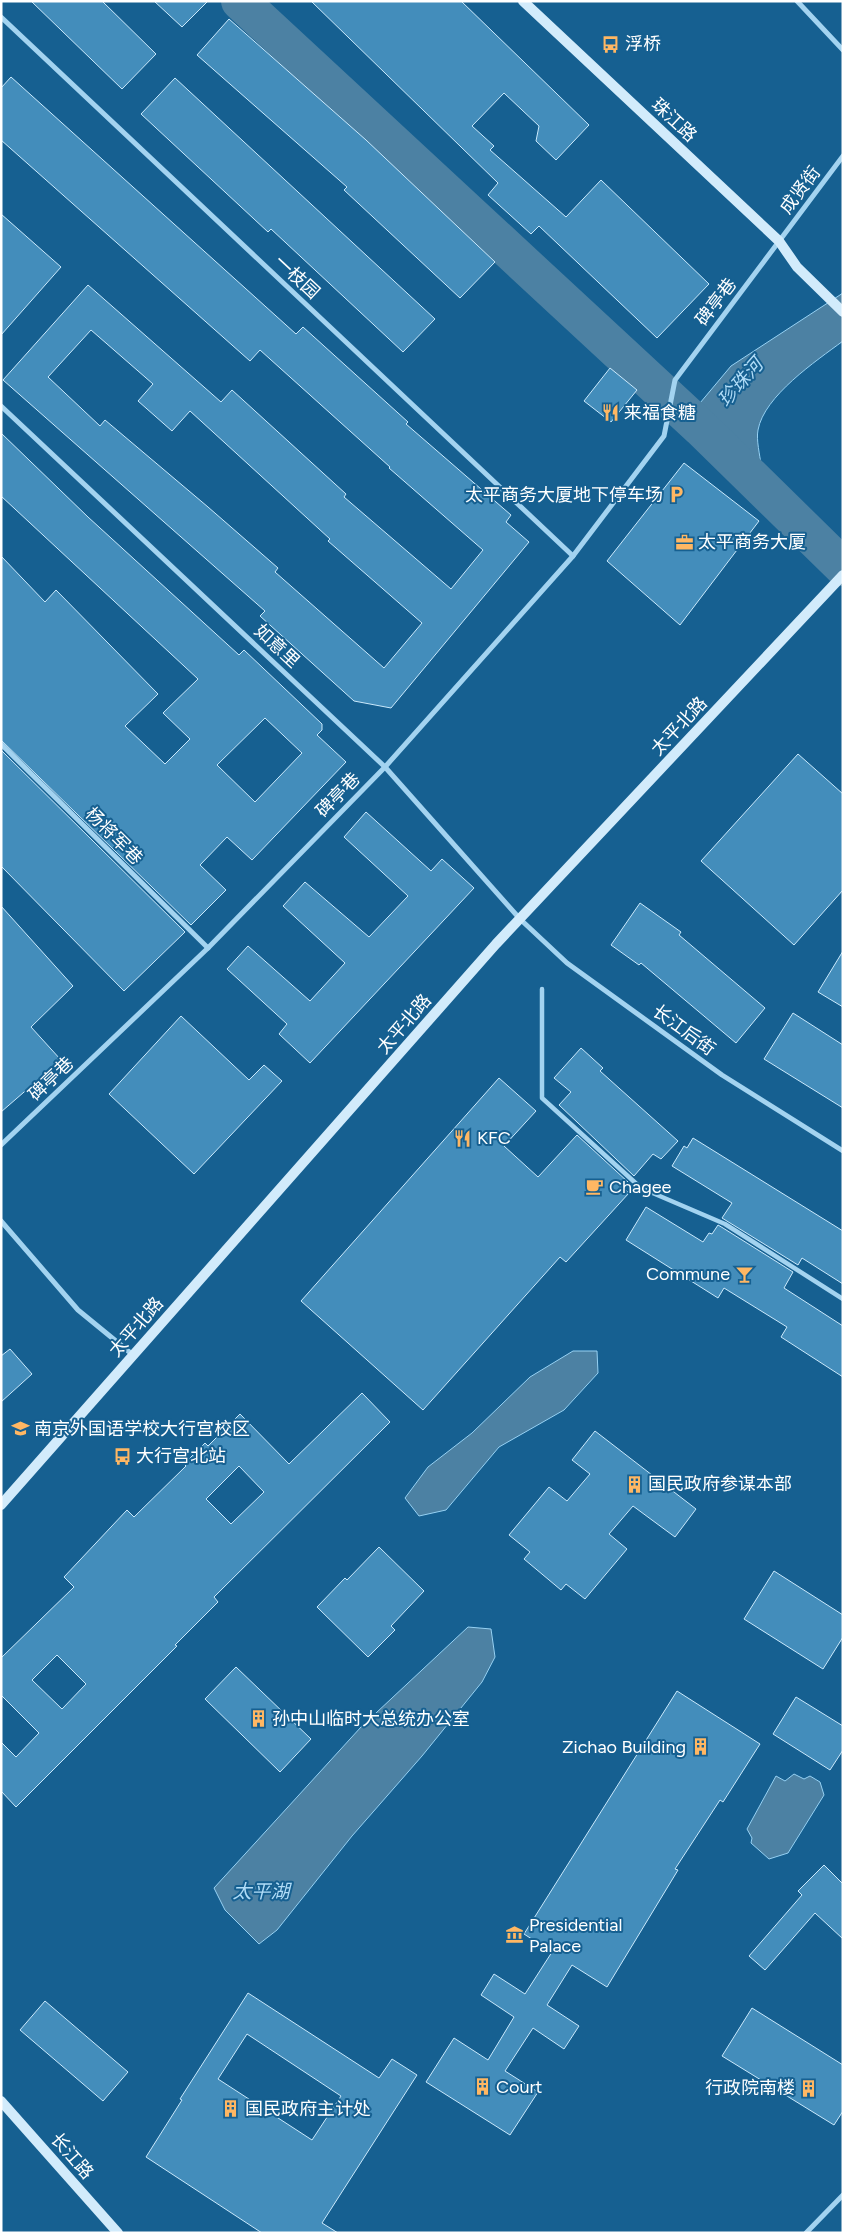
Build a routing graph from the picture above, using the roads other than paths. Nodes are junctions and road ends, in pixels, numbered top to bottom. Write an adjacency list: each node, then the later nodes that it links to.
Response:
1 (522, 1): 6 (main road, 珠江路)
2 (797, 1): 4 (street)
3 (1, 17): 9 (street, 一枝园)
4 (843, 50)
5 (843, 156): 6 (street, 成贤街)
6 (779, 241): 7 (main road, 珠江路); 9 (street, 碑亭巷)
7 (843, 312)
8 (1, 406): 12 (street, 如意里)
9 (573, 556): 12 (street, 碑亭巷)
10 (843, 575): 13 (main road, 太平北路)
11 (1, 744): 14 (street, 杨将军巷)
12 (385, 766): 13 (street, 如意里); 14 (street, 碑亭巷)
13 (520, 919): 17 (street, 长江后街); 20 (main road, 太平北路)
14 (208, 948): 16 (street, 碑亭巷)
15 (542, 989): 19 (street)
16 (1, 1144)
17 (843, 1151)
18 (1, 1221): 20 (street)
19 (843, 1300)
20 (133, 1355): 21 (main road, 太平北路)
21 (1, 1505)
22 (1, 2101): 24 (main road, 长江路)
23 (843, 2195): 25 (street)
24 (118, 2233)
25 (806, 2233)

